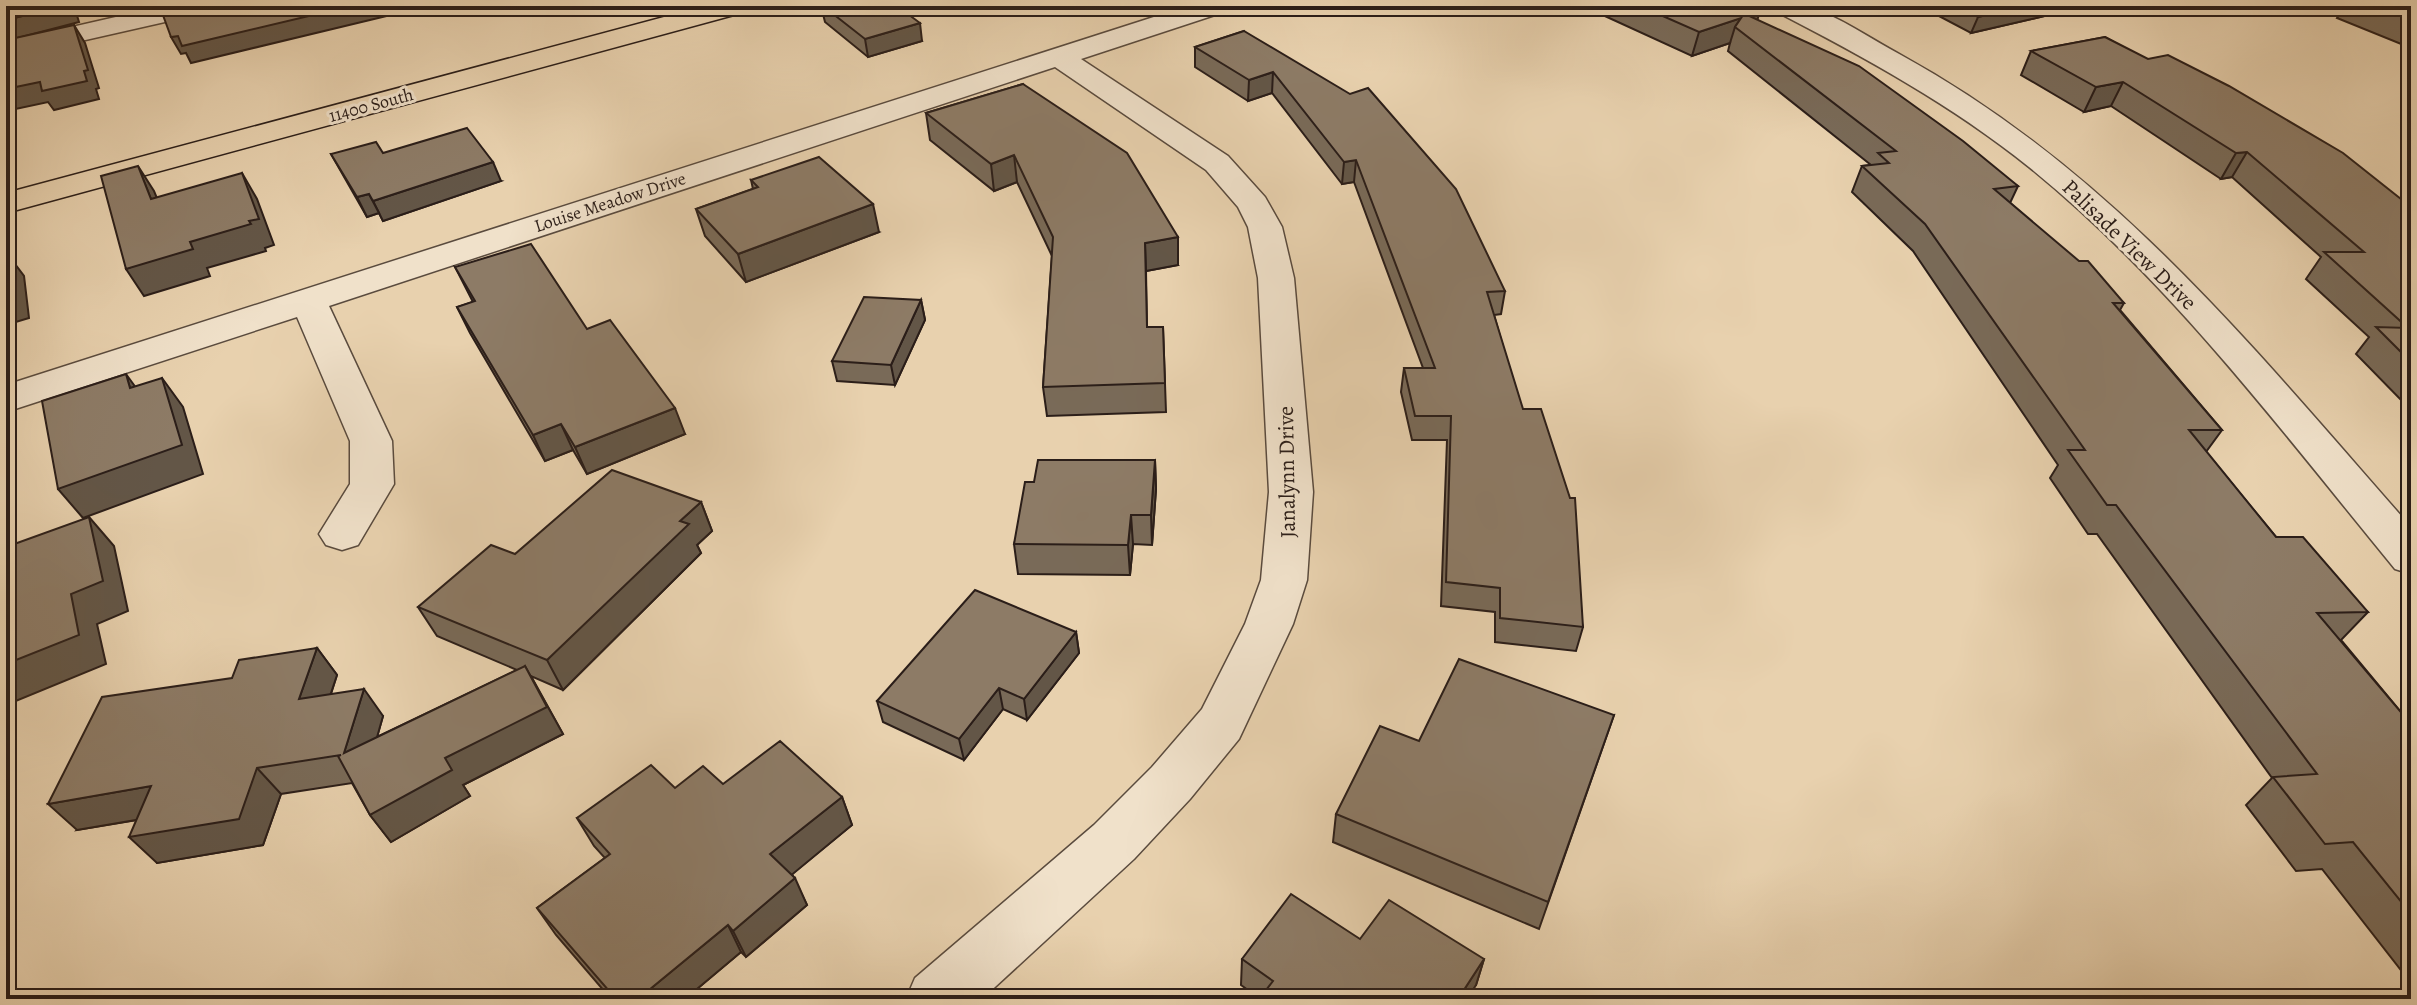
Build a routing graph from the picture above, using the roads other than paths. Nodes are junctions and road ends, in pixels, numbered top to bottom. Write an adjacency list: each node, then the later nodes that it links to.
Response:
1 (200, 6): 6 (street)
2 (656, 6): 8 (main road, 11400 South)
3 (736, 6): 9 (main road, 11400 South)
4 (1215, 6): 7 (street, Louise Meadow Drive)
5 (1786, 6): 13 (street, Palisade View Drive)
6 (6, 50)
7 (1059, 57): 10 (street, Louise Meadow Drive); 14 (street, Janalynn Drive)
8 (6, 178)
9 (6, 203)
10 (308, 300): 11 (street, Louise Meadow Drive); 12 (street)
11 (6, 399)
12 (342, 534)
13 (2411, 557)
14 (937, 999)

